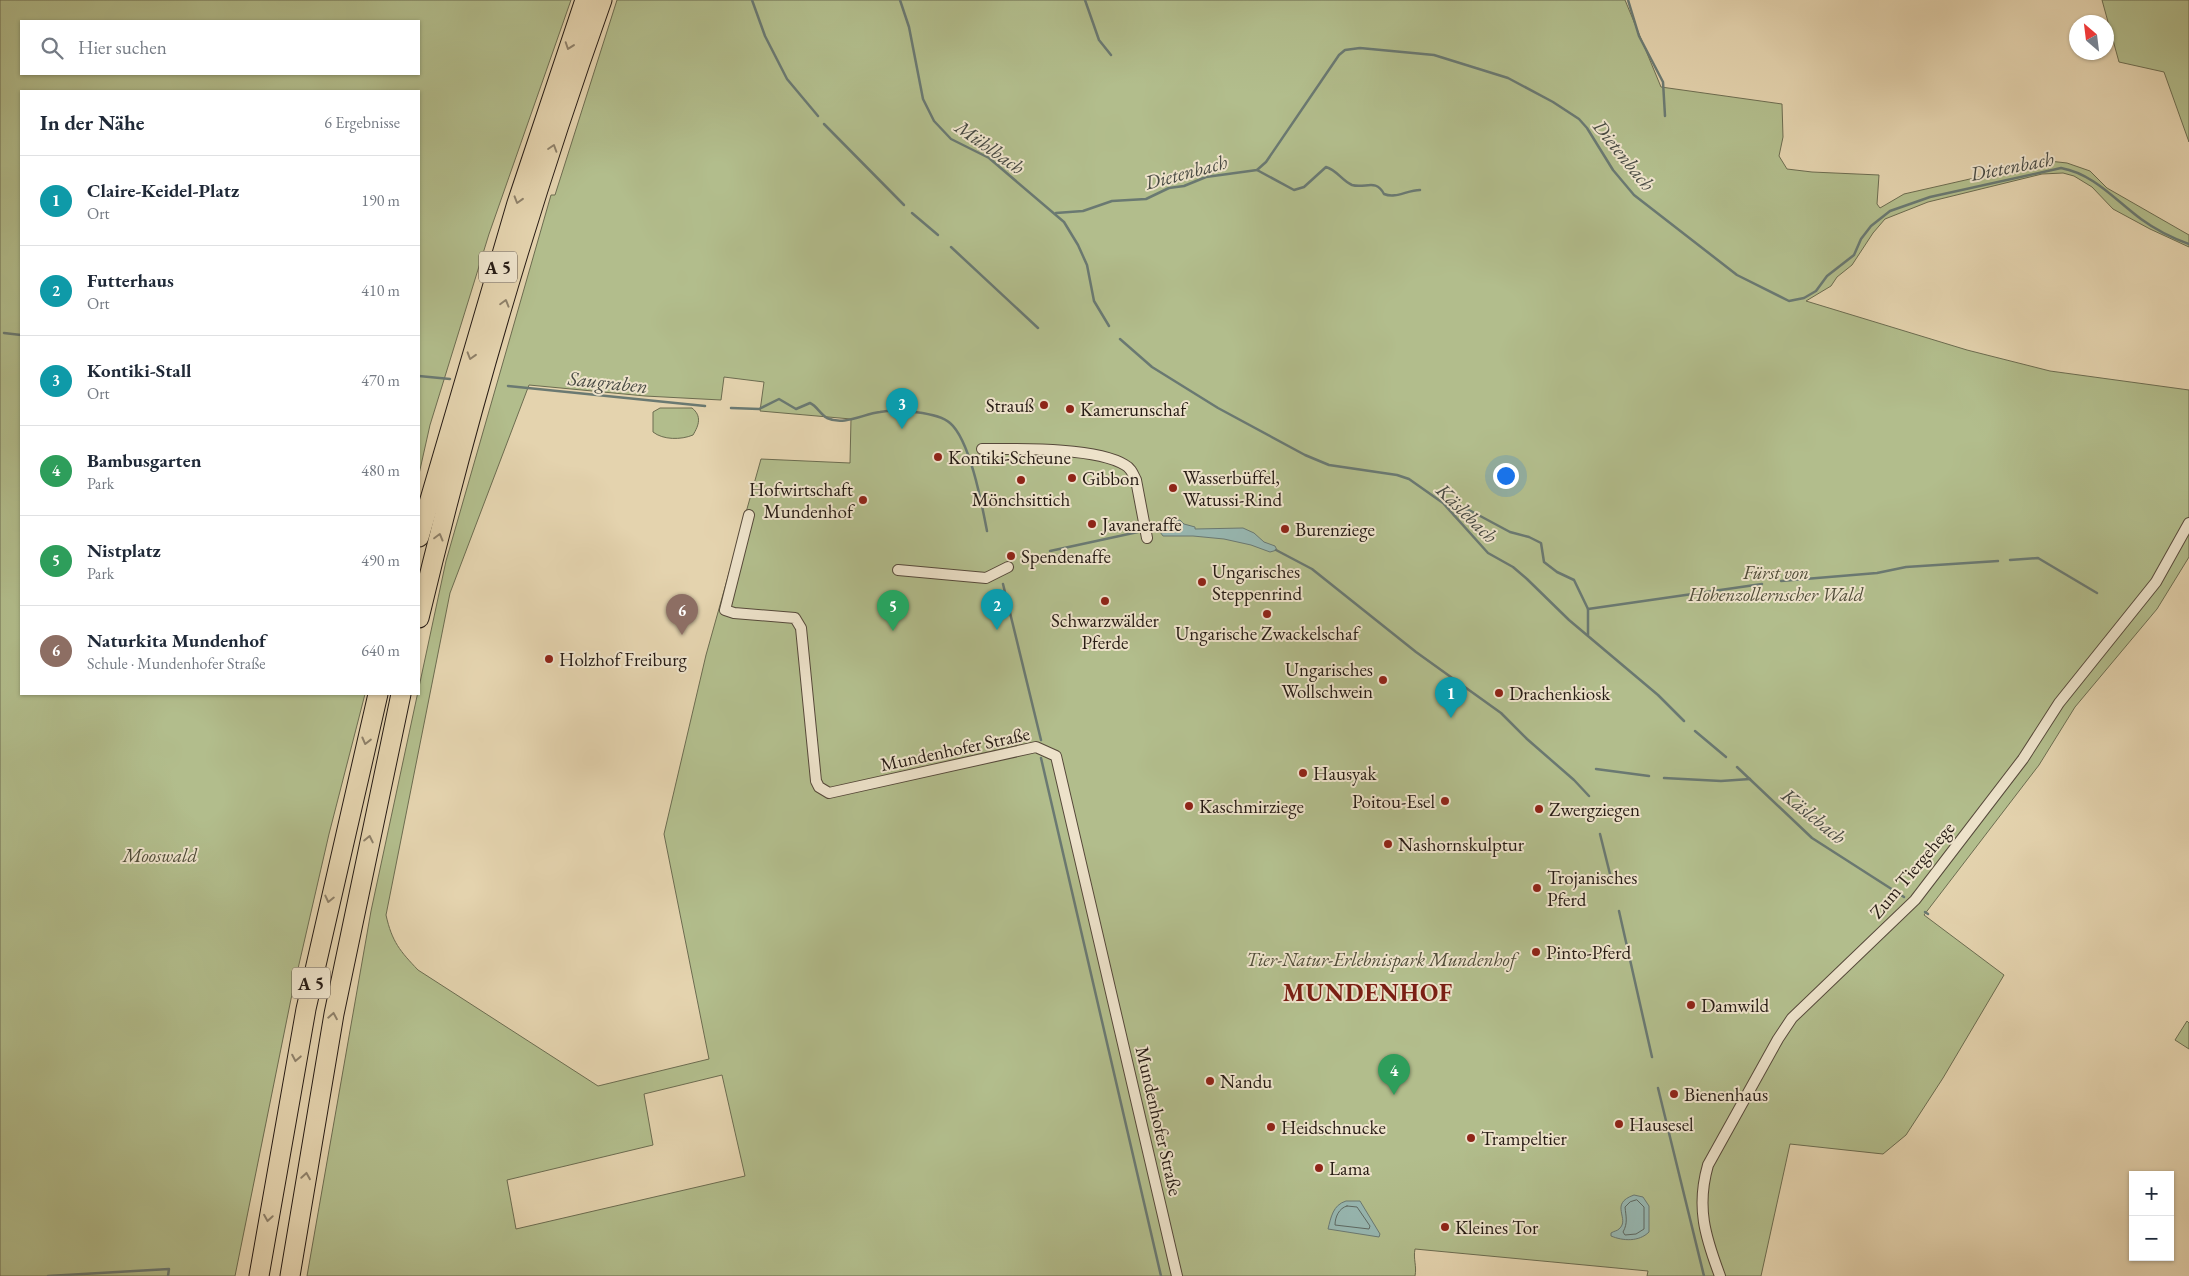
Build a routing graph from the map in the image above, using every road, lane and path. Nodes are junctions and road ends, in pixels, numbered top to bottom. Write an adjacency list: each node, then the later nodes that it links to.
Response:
1 (585, 0): 6 (highway, A 5, one-way to 6)
2 (602, 0): 10 (highway, A 5, one-way to 2)
3 (982, 449): 7 (street)
4 (749, 515): 15 (street, Mundenhofer Straße)
5 (2189, 523): 16 (street, Zum Tiergehege)
6 (420, 534)
7 (1147, 538)
8 (1008, 568): 9 (street)
9 (898, 570)
10 (420, 614)
11 (378, 695): 13 (highway, A 5, one-way to 13)
12 (401, 695): 14 (highway, A 5, one-way to 12)
13 (259, 1276)
14 (290, 1276)
15 (1177, 1276)
16 (1720, 1276)

